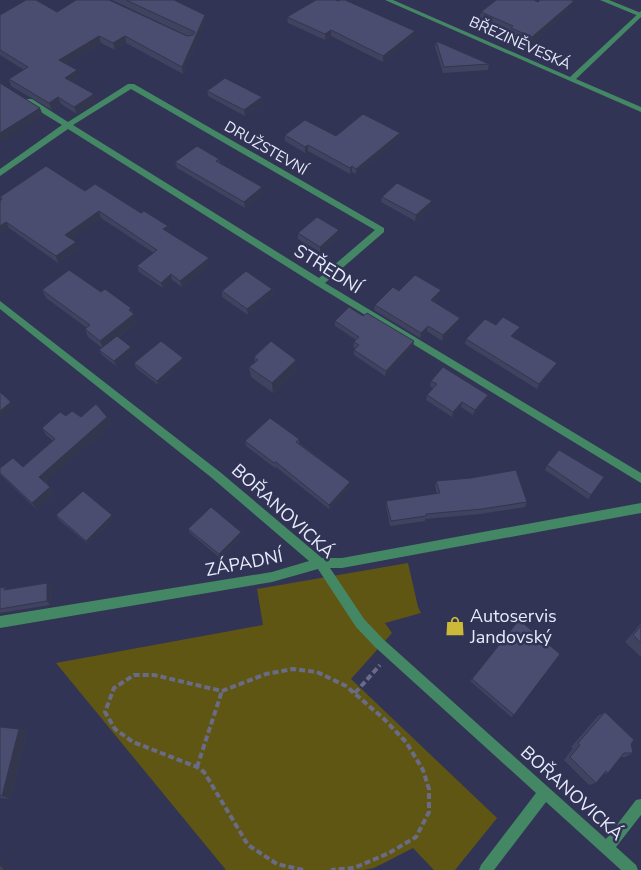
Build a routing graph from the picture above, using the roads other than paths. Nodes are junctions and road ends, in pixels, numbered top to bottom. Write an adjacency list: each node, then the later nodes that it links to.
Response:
1 (388, 0): 4 (street, BŘEZINĚVESKÁ)
2 (603, 0): 3 (street)
3 (641, 14): 4 (street)
4 (572, 80): 6 (street, BŘEZINĚVESKÁ)
5 (17, 94): 7 (street, STŘEDNÍ)
6 (641, 110)
7 (68, 125): 8 (street); 9 (street, STŘEDNÍ); 9 (street, DRUŽSTEVNÍ)
8 (0, 173)
9 (319, 283): 11 (street, STŘEDNÍ)
10 (0, 304): 13 (street, BOŘANOVICKÁ)
11 (641, 478)
12 (641, 508): 13 (street, ZÁPADNÍ)
13 (320, 563): 14 (street, ZÁPADNÍ); 15 (street, BOŘANOVICKÁ)
14 (0, 622)
15 (545, 792): 17 (street, BOŘANOVICKÁ); 18 (street)
16 (641, 805): 17 (street)
17 (607, 848): 19 (street, BOŘANOVICKÁ)
18 (486, 870)
19 (631, 870)

